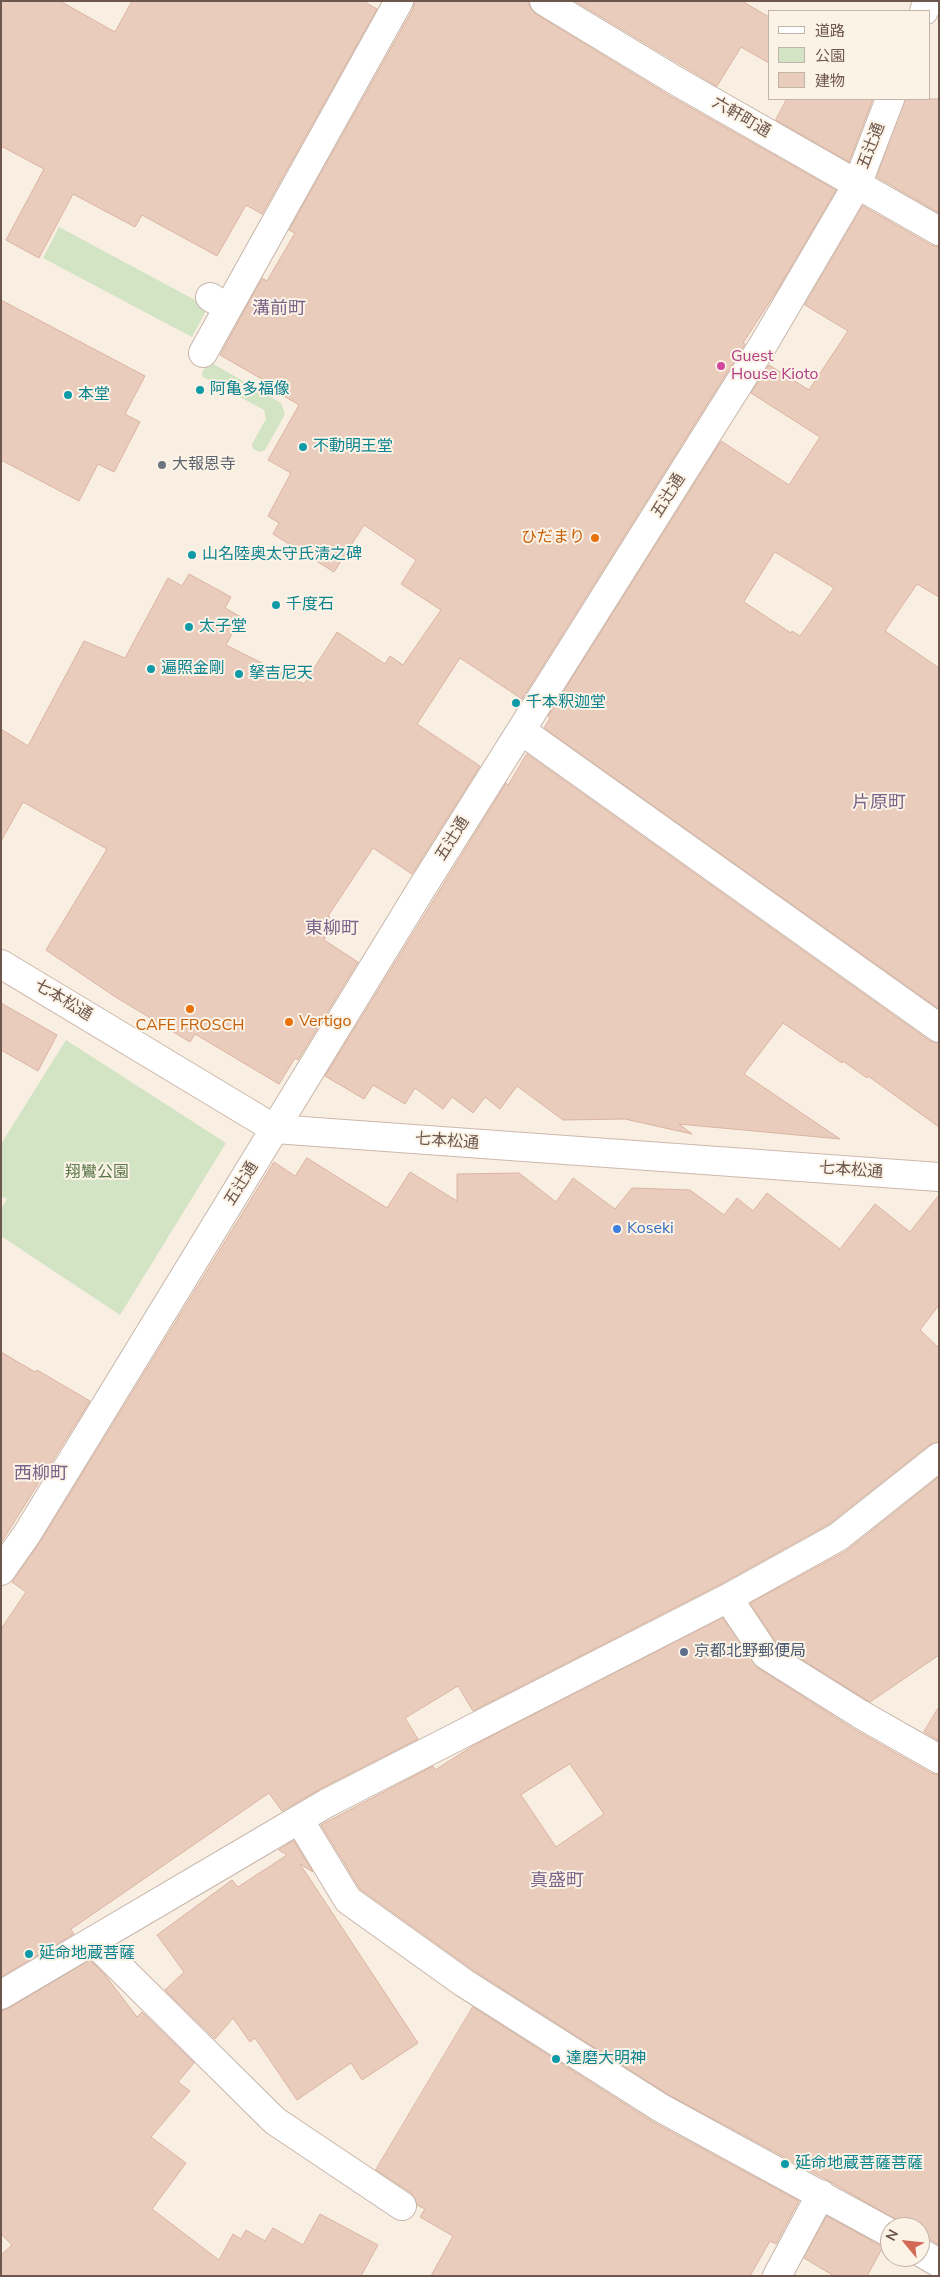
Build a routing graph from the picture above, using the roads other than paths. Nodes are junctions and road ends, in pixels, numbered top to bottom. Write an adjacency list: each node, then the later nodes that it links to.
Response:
1 (399, 1): 6 (street)
2 (544, 1): 4 (street, 六軒町通)
3 (890, 100): 4 (street, 五辻通)
4 (857, 185): 5 (street, 六軒町通); 7 (street, 五辻通)
5 (939, 231)
6 (203, 353)
7 (522, 731): 9 (street); 10 (street, 五辻通)
8 (1, 964): 10 (street, 七本松通)
9 (939, 1028)
10 (275, 1129): 11 (street, 七本松通); 13 (street, 五辻通)
11 (939, 1177)
12 (939, 1458): 14 (street)
13 (1, 1571)
14 (728, 1598): 15 (street); 16 (street)
15 (939, 1759)
16 (300, 1821): 17 (street); 19 (street)
17 (93, 1941): 18 (street); 20 (street)
18 (1, 1995)
19 (822, 2194): 21 (street); 22 (street)
20 (402, 2206)
21 (880, 2227)
22 (777, 2276)

